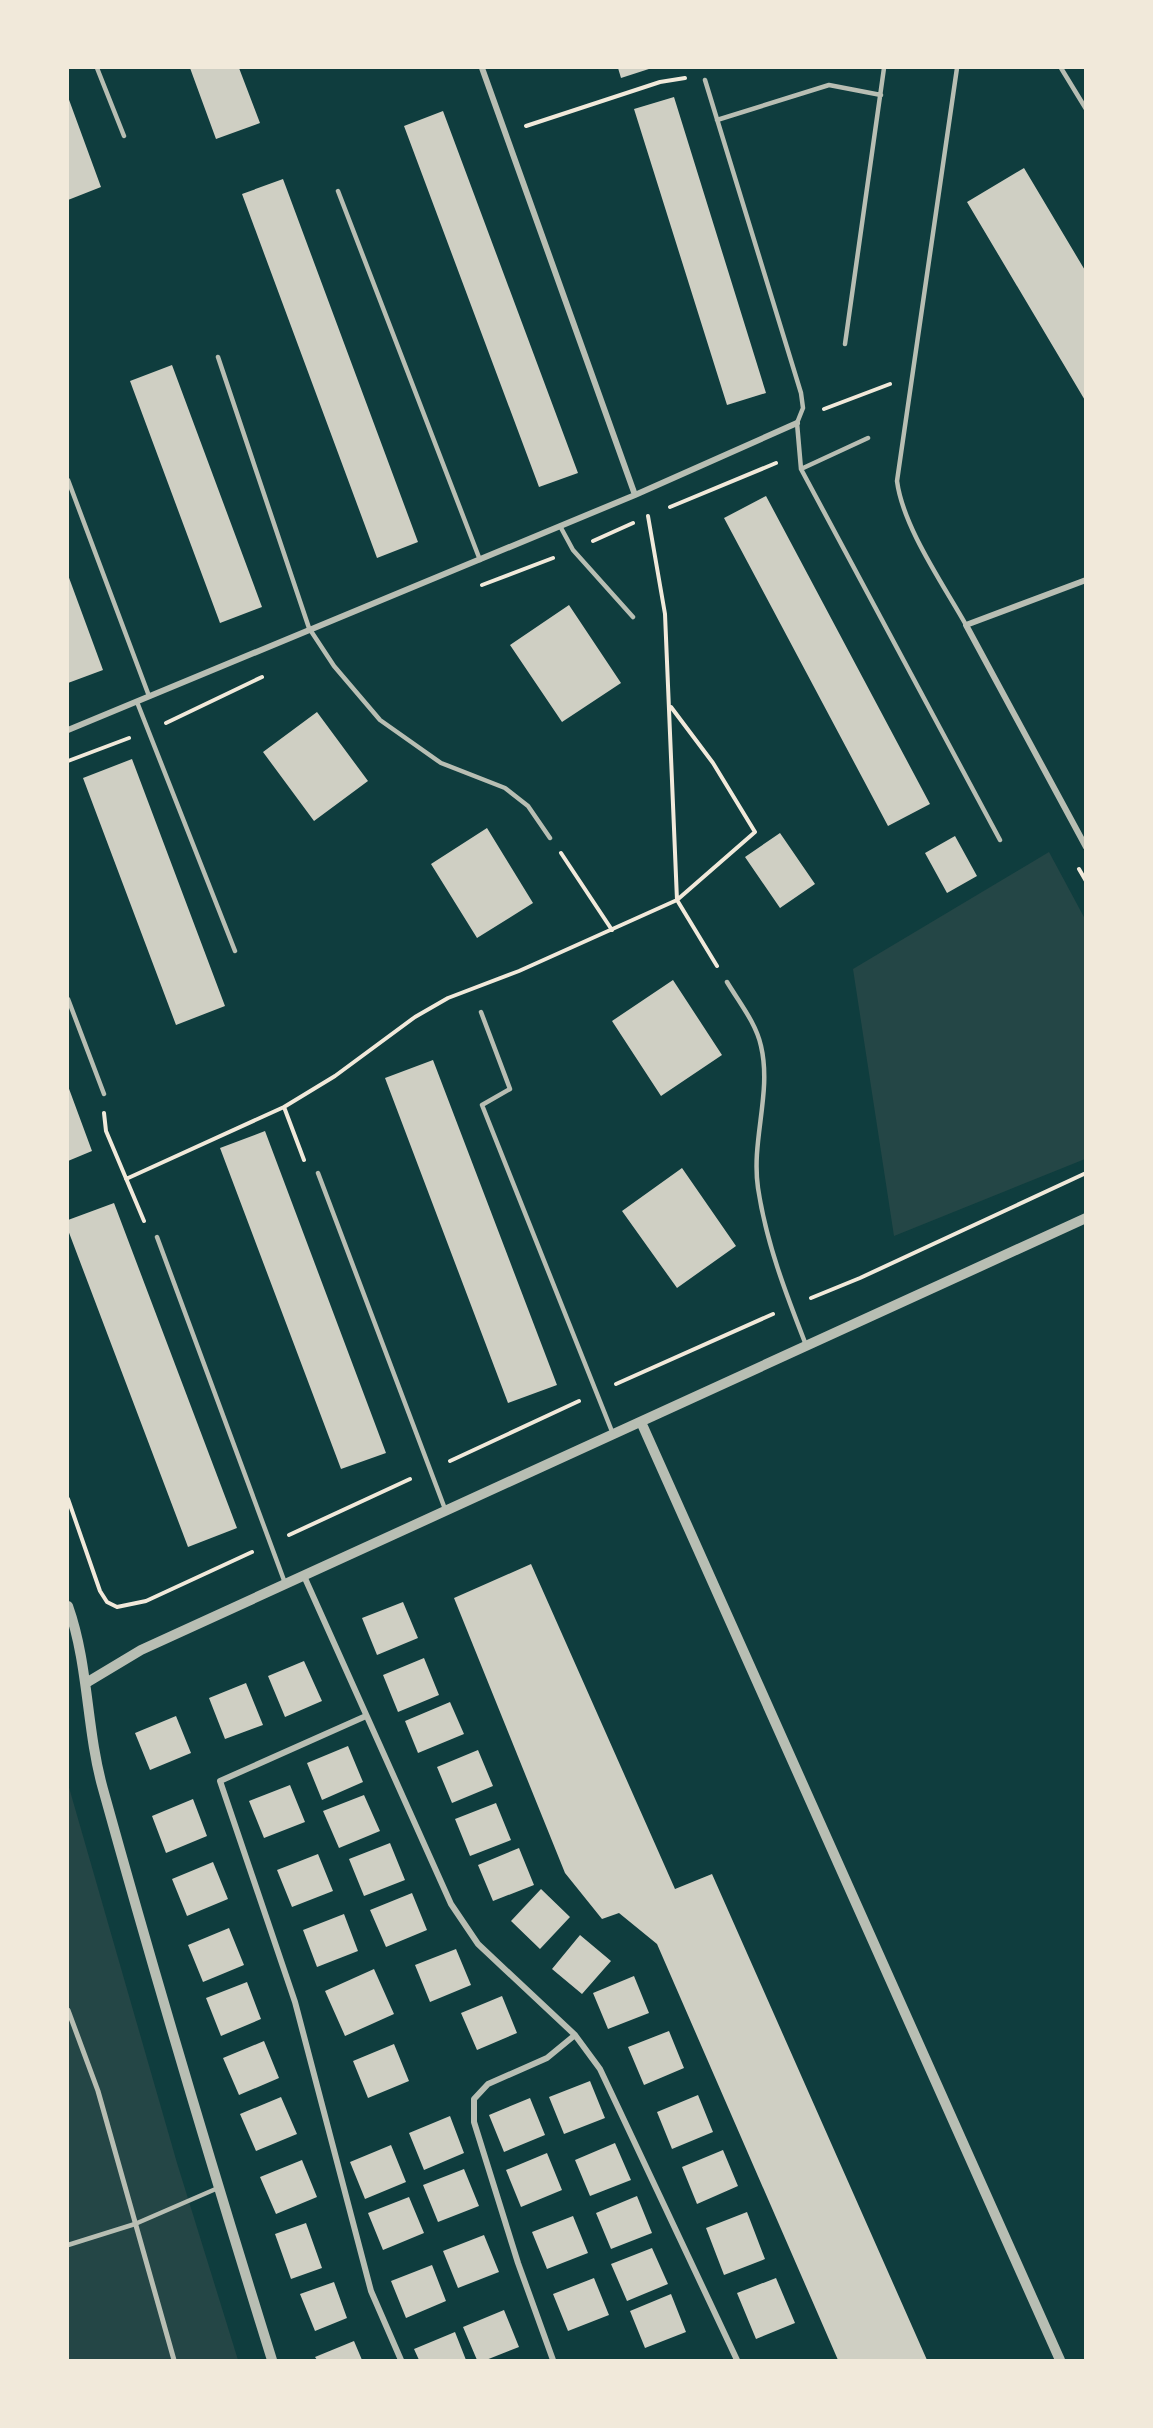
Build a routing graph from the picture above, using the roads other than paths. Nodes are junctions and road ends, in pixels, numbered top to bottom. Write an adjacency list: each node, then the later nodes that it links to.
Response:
1 (97, 68): 10 (lane)
2 (482, 68): 18 (street)
3 (884, 68): 7 (lane)
4 (957, 68): 23 (lane)
5 (1061, 68): 8 (lane)
6 (705, 80): 9 (lane)
7 (881, 95): 9 (lane); 12 (lane)
8 (1086, 109)
9 (717, 120): 14 (lane)
10 (124, 136)
11 (338, 191): 20 (lane)
12 (845, 344)
13 (218, 357): 24 (lane)
14 (797, 423): 16 (lane); 18 (street)
15 (868, 438): 16 (lane)
16 (801, 469): 29 (lane)
17 (68, 480): 25 (lane)
18 (635, 495): 19 (street)
19 (560, 526): 20 (street); 22 (lane)
20 (480, 560): 24 (street)
21 (1086, 580): 23 (street)
22 (633, 617)
23 (966, 625): 30 (street)
24 (309, 628): 25 (street); 28 (lane)
25 (149, 696): 26 (street)
26 (137, 702): 27 (street); 31 (lane)
27 (68, 730)
28 (550, 838)
29 (1000, 840)
30 (1086, 848)
31 (235, 951)
32 (727, 982): 39 (lane)
33 (68, 999): 35 (lane)
34 (481, 1012): 41 (lane)
35 (104, 1094)
36 (318, 1173): 42 (lane)
37 (1086, 1218): 39 (street)
38 (157, 1237): 44 (lane)
39 (806, 1345): 40 (street)
40 (641, 1422): 41 (street); 58 (street)
41 (613, 1434): 42 (street)
42 (446, 1509): 43 (street)
43 (304, 1576): 44 (street); 47 (street)
44 (285, 1583): 46 (street)
45 (68, 1606): 46 (street)
46 (86, 1683): 50 (street)
47 (366, 1716): 49 (street); 55 (street)
48 (68, 2010): 51 (street)
49 (575, 2035): 56 (street); 57 (street)
50 (218, 2188): 51 (lane); 54 (street)
51 (135, 2224): 52 (lane); 53 (street)
52 (68, 2245)
53 (174, 2361)
54 (272, 2361)
55 (401, 2361)
56 (553, 2361)
57 (737, 2361)
58 (1060, 2361)

